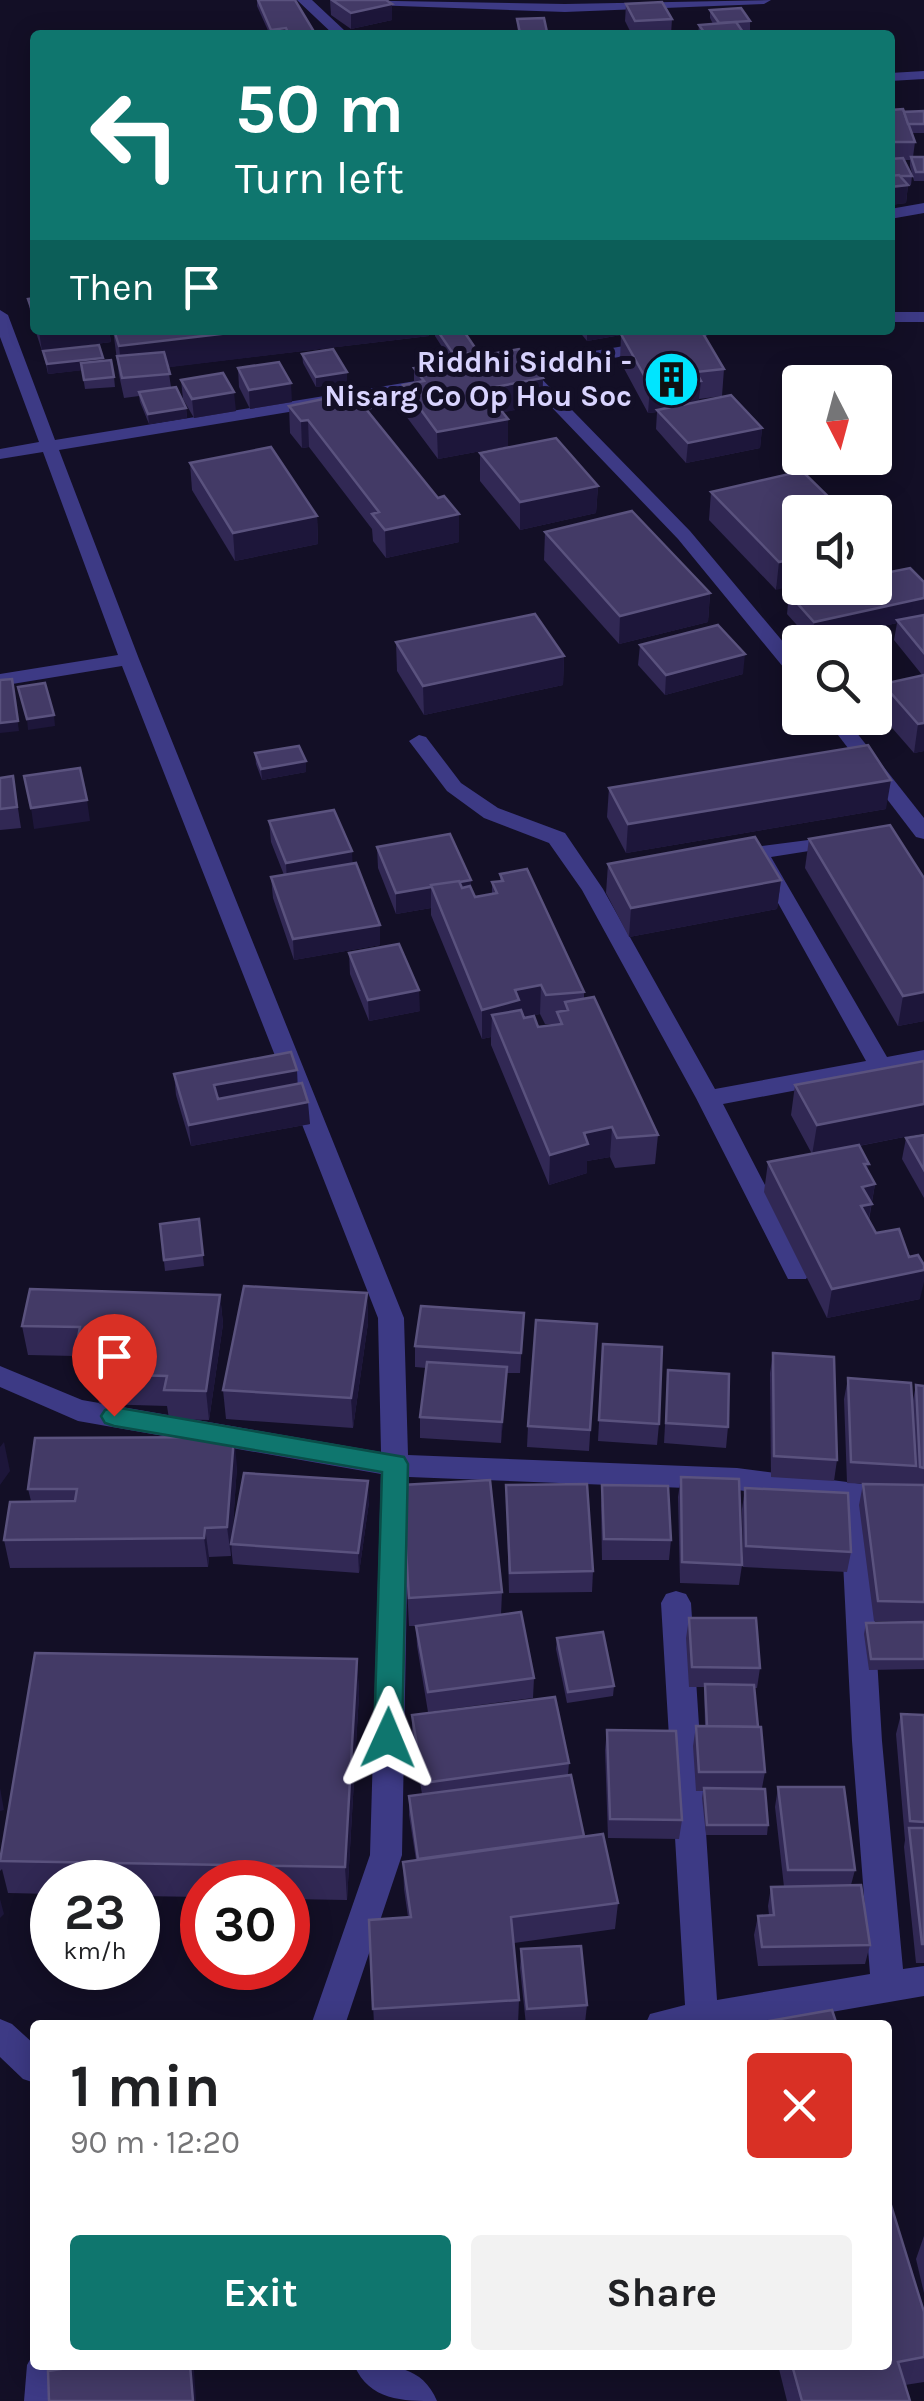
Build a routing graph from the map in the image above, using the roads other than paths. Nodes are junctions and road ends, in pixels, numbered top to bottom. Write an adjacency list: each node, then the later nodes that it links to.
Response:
1 (304, 0): 6 (street)
2 (344, 0): 5 (street)
3 (764, 0): 4 (street)
4 (652, 2): 5 (street)
5 (456, 3)
6 (337, 30)
7 (924, 75): 8 (street)
8 (895, 77)
9 (924, 208): 10 (street)
10 (895, 213)
11 (0, 315): 18 (street)
12 (924, 316): 13 (street)
13 (895, 317)
14 (698, 335): 15 (street)
15 (522, 368): 16 (street); 20 (street)
16 (503, 372)
17 (444, 381): 18 (street)
18 (50, 445): 19 (street); 21 (street)
19 (0, 454)
20 (782, 654)
21 (129, 659): 22 (street); 34 (street)
22 (0, 680)
23 (848, 735): 25 (street)
24 (420, 740): 31 (street)
25 (924, 832)
26 (862, 837): 27 (street)
27 (758, 853): 28 (street); 30 (street)
28 (699, 862)
29 (924, 1058): 30 (street)
30 (881, 1066): 31 (street)
31 (708, 1098): 32 (street)
32 (797, 1272)
33 (0, 1376): 34 (street)
34 (395, 1464): 37 (street); 39 (street)
35 (676, 1603): 38 (street)
36 (924, 1982): 37 (street)
37 (888, 1988): 38 (street)
38 (702, 2018): 40 (street)
39 (330, 2020)
40 (691, 2020)
41 (0, 2035): 42 (street)
42 (30, 2062)
43 (45, 2370): 46 (street)
44 (378, 2370): 45 (street)
45 (414, 2399)
46 (42, 2401)

